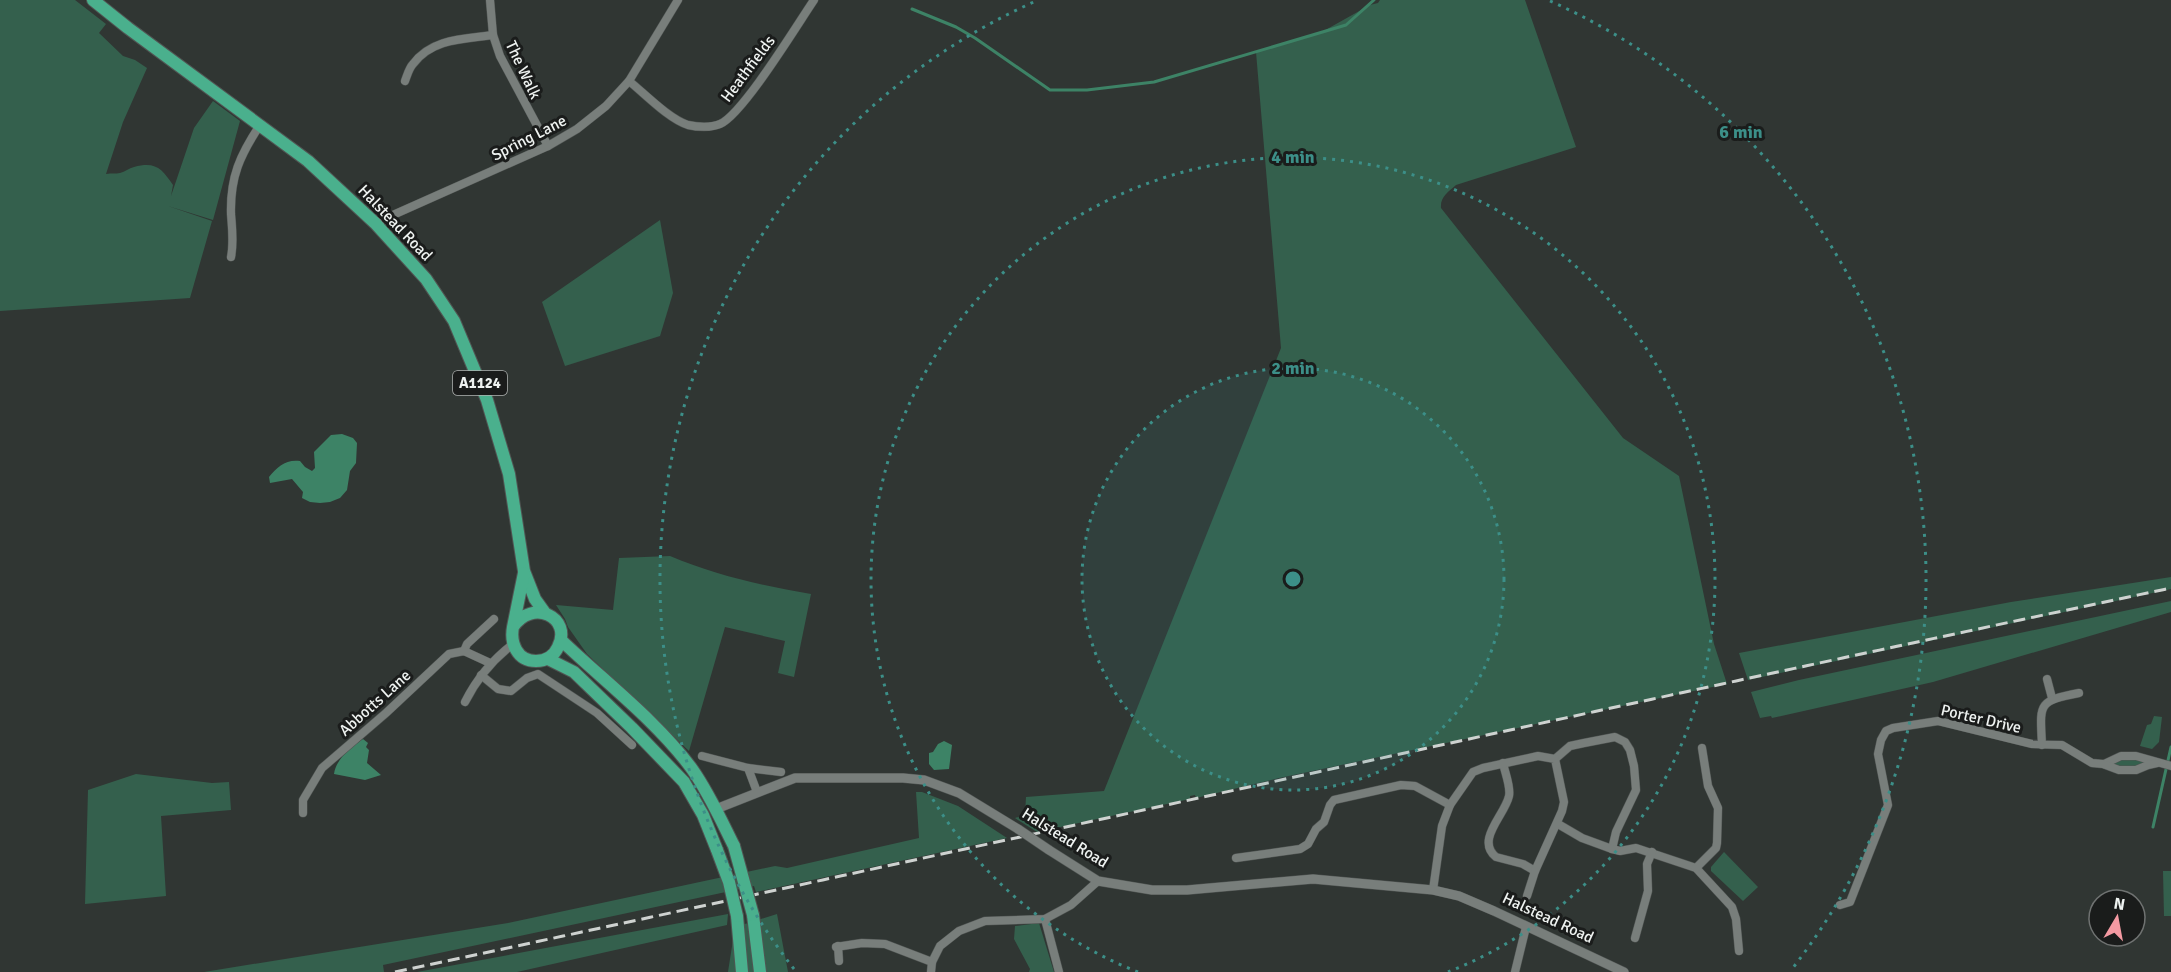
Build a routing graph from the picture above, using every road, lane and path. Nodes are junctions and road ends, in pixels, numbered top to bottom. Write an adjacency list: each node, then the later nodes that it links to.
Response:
1 (93, 0): 8 (main road, Halstead Road / A1124)
2 (490, 0): 5 (street, The Walk)
3 (678, 0): 7 (street, Spring Lane)
4 (814, 0): 7 (street, Heathfields)
5 (493, 36): 6 (street); 9 (street, The Walk)
6 (405, 81)
7 (629, 81): 9 (street, Spring Lane)
8 (260, 125): 10 (main road, Halstead Road / A1124); 11 (street)
9 (548, 146): 10 (street, Spring Lane)
10 (375, 223): 12 (main road, Halstead Road / A1124)
11 (231, 257)
12 (525, 572): 13 (main road, Halstead Road / A1124); 15 (main road, Halstead Road / A1124)
13 (545, 613): 15 (main road); 16 (main road)
14 (494, 619): 18 (street)
15 (513, 627): 17 (main road)
16 (562, 641): 19 (main road); 39 (main road)
17 (513, 644): 19 (main road); 20 (street)
18 (464, 651): 20 (street); 40 (street, Abbotts Lane)
19 (548, 659): 57 (main road, bridge)
20 (490, 663): 21 (street)
21 (481, 675): 25 (street); 26 (street)
22 (2048, 679): 24 (street)
23 (2079, 693): 24 (street)
24 (2052, 698): 27 (street)
25 (465, 702)
26 (632, 745)
27 (2042, 745): 32 (street, Porter Drive); 50 (street, Porter Drive)
28 (1702, 748): 45 (street)
29 (702, 756): 35 (street)
30 (1554, 759): 31 (street); 41 (street); 42 (street)
31 (1503, 763): 38 (street); 46 (street)
32 (2103, 764): 33 (street, Porter Drive); 33 (street, Porter Drive)
33 (2159, 764): 34 (street, Porter Drive)
34 (2171, 766)
35 (748, 768): 36 (street); 37 (street)
36 (782, 772)
37 (757, 792): 39 (street, Halstead Road); 47 (street, Halstead Road, bridge)
38 (1450, 805): 44 (street); 48 (street)
39 (716, 809): 58 (main road, bridge)
40 (303, 813)
41 (1558, 824): 42 (street); 46 (street)
42 (1612, 849): 43 (street)
43 (1652, 852): 45 (street); 53 (street)
44 (1236, 858)
45 (1696, 868): 54 (street)
46 (1535, 870): 49 (street)
47 (1098, 881): 48 (street, Halstead Road); 51 (street)
48 (1433, 890): 52 (street, Halstead Road)
49 (1527, 896)
50 (1840, 905)
51 (1045, 919): 56 (street); 60 (street)
52 (1526, 927): 61 (street); 62 (street, Halstead Road)
53 (1635, 938)
54 (1739, 951)
55 (839, 961): 56 (street)
56 (932, 962): 59 (street)
57 (742, 972)
58 (760, 972)
59 (931, 972)
60 (1059, 972)
61 (1515, 972)
62 (1624, 972)

